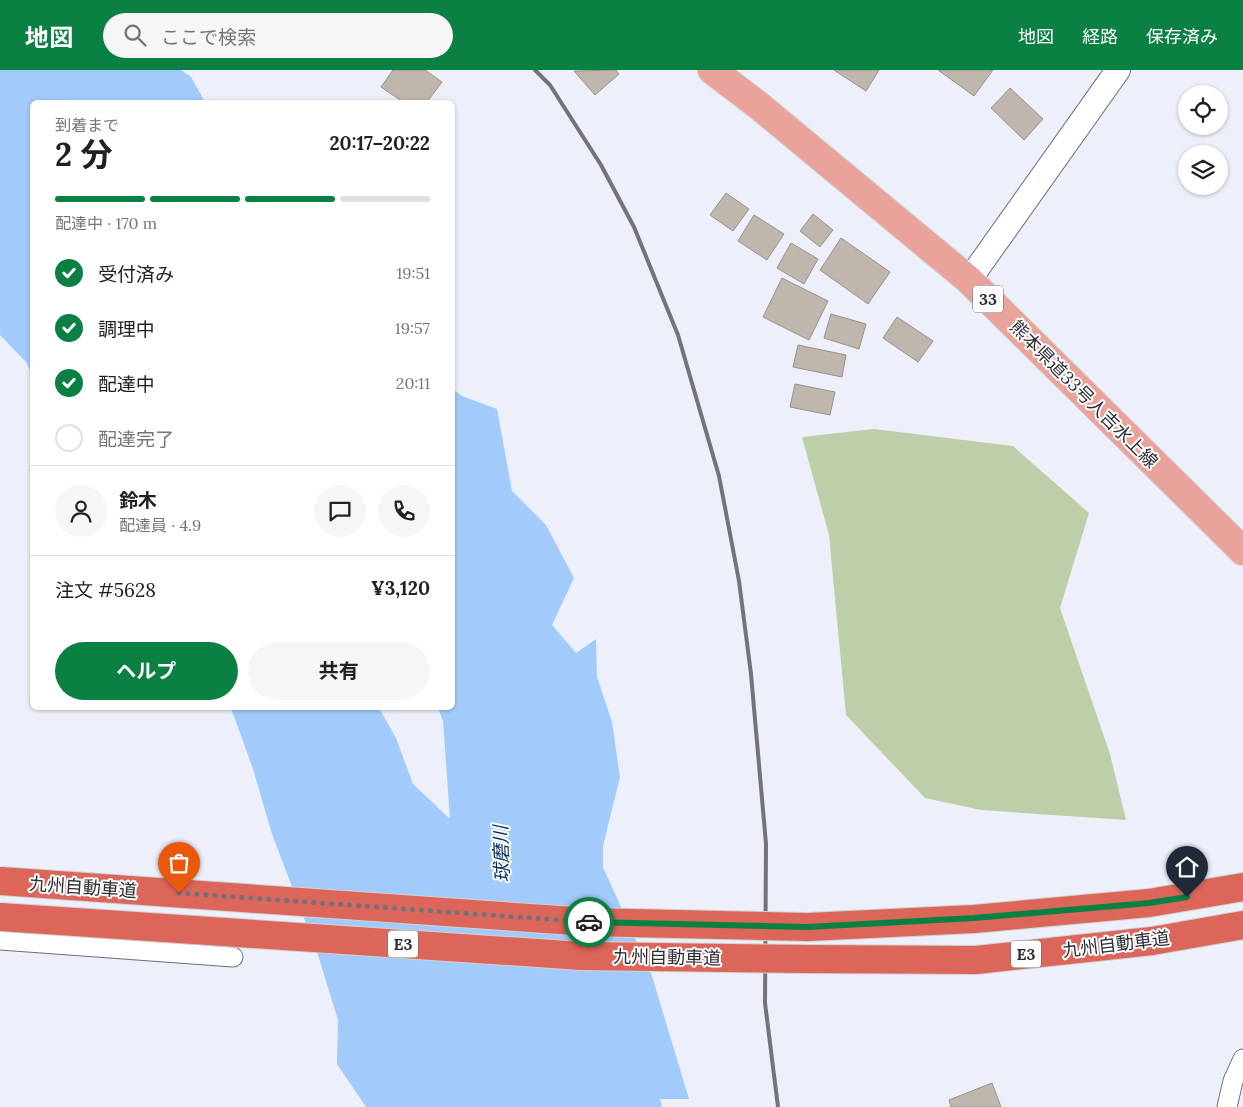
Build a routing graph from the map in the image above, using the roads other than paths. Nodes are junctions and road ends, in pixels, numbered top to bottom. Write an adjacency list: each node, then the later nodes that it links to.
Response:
1 (712, 70): 3 (main road, 熊本県道33号人吉水上線 / 33)
2 (1118, 70): 3 (street)
3 (970, 280): 4 (main road, 熊本県道33号人吉水上線 / 33)
4 (1243, 551)
5 (0, 881): 6 (highway, 九州自動車道 / E3, bridge)
6 (1243, 887)
7 (0, 917): 8 (highway, 九州自動車道 / E3, bridge)
8 (1243, 925)
9 (0, 940): 10 (street)
10 (233, 957)
11 (1243, 1059): 12 (street)
12 (1227, 1107)

